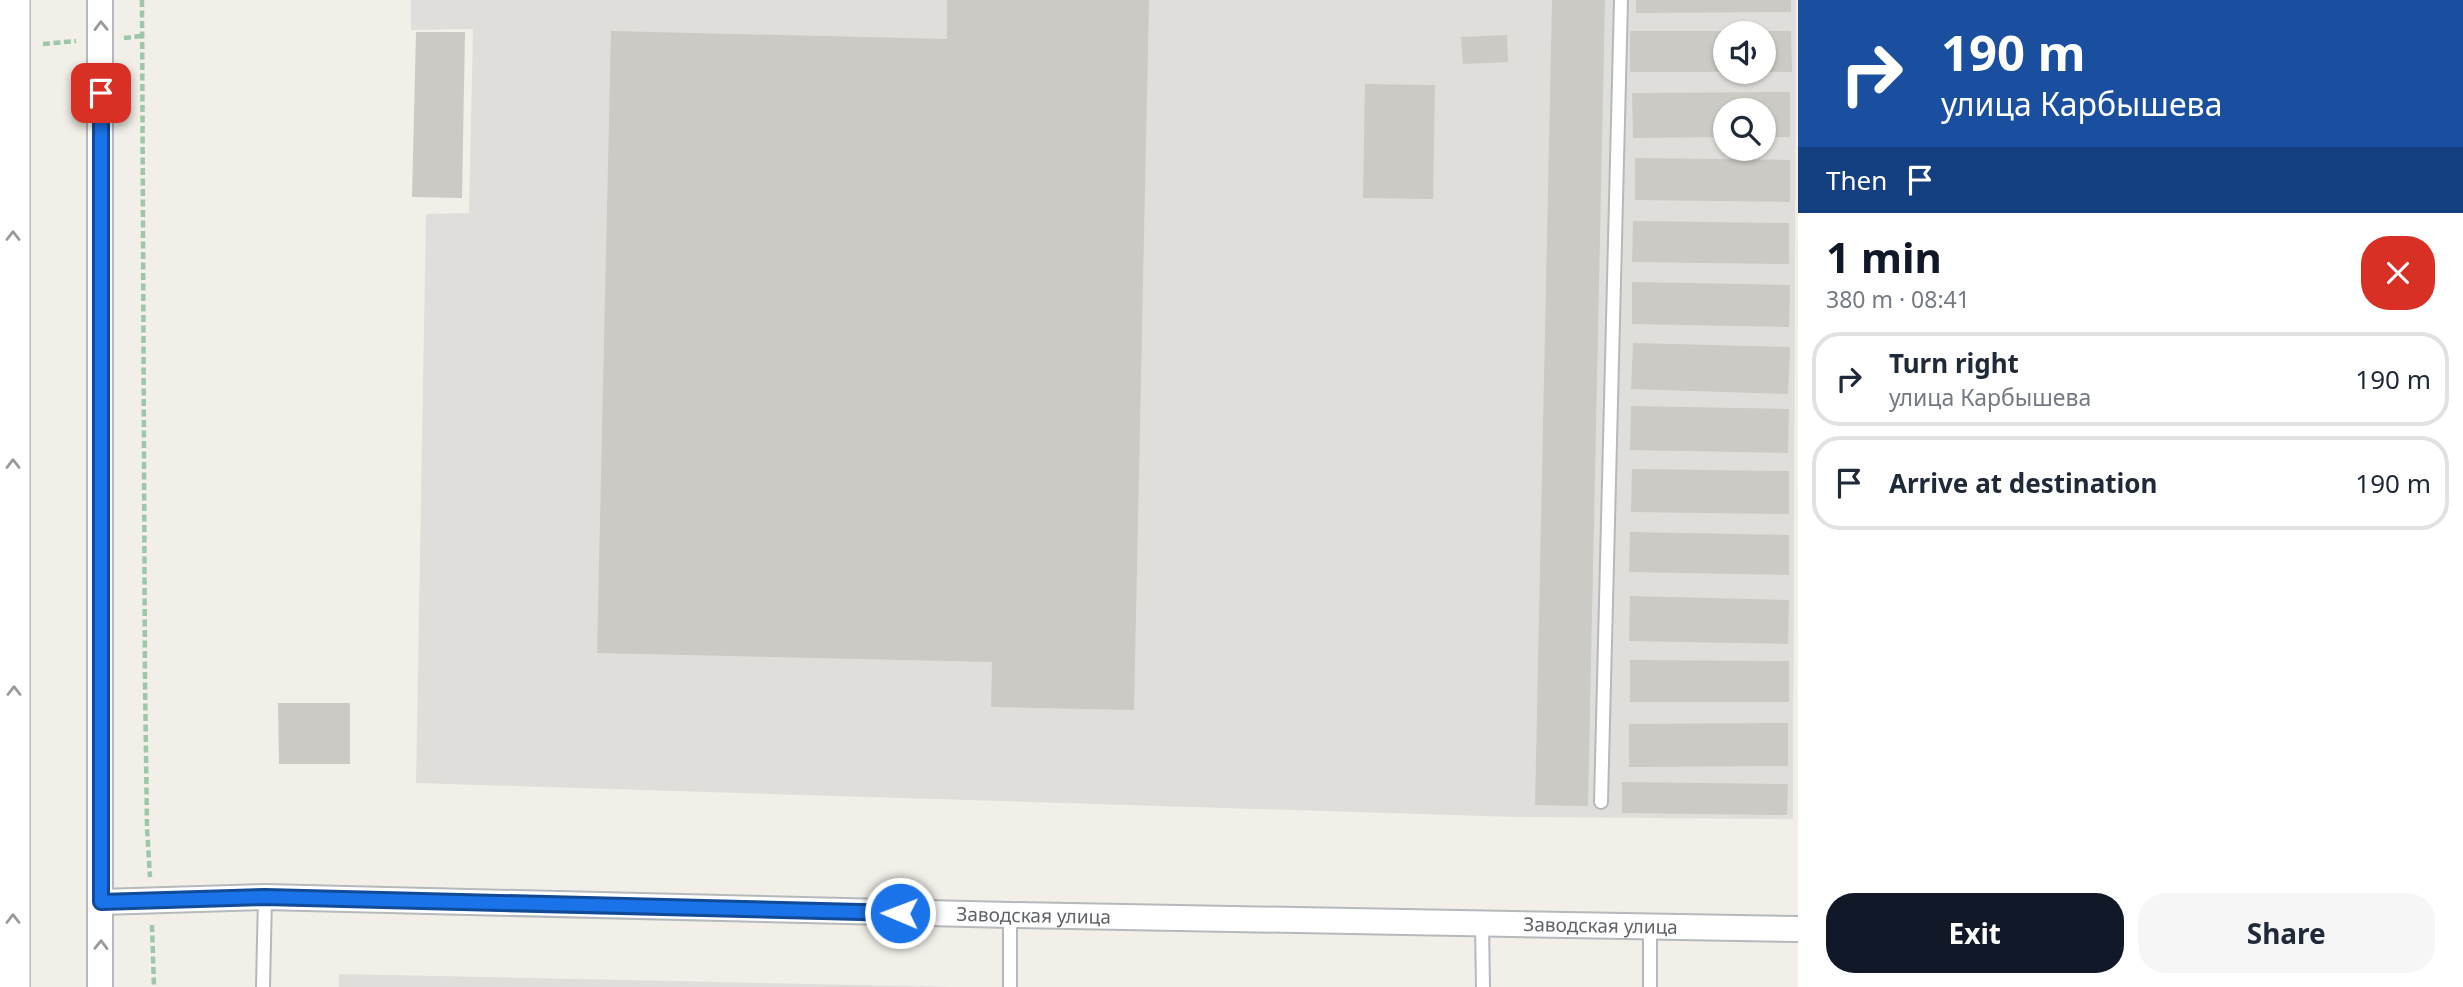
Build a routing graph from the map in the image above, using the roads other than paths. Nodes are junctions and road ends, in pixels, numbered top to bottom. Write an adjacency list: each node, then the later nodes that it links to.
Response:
1 (12, 0): 11 (street, one-way to 1)
2 (100, 0): 6 (street, one-way to 2)
3 (1621, 0): 4 (lane)
4 (1601, 802)
5 (265, 897): 6 (street, Заводская улица); 7 (street, Заводская улица); 13 (lane)
6 (101, 902): 12 (street, one-way to 6)
7 (1010, 915): 8 (street, Заводская улица); 14 (lane)
8 (1482, 922): 9 (street, Заводская улица); 15 (lane)
9 (1650, 925): 10 (street, Заводская улица); 16 (lane)
10 (1798, 929)
11 (12, 987)
12 (100, 987)
13 (263, 987)
14 (1010, 987)
15 (1483, 987)
16 (1650, 987)

